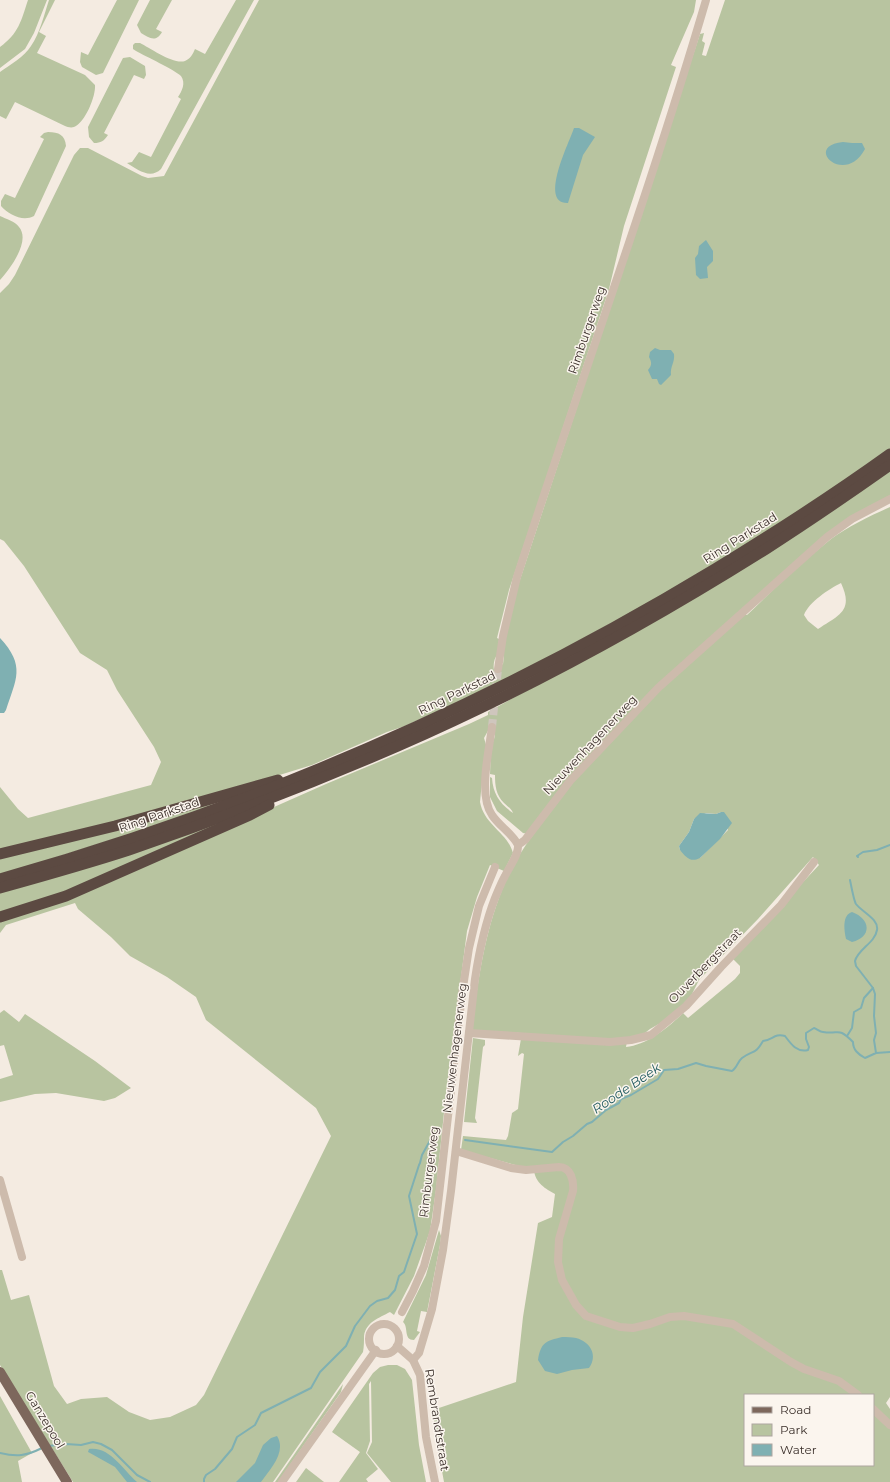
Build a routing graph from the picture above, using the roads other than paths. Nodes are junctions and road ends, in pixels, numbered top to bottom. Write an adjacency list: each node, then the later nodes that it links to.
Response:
1 (706, 0): 5 (street, Rimburgerweg)
2 (890, 454): 7 (highway, Ring Parkstad)
3 (890, 465): 7 (highway, Ring Parkstad)
4 (890, 499): 8 (street, Nieuwenhagenerweg)
5 (498, 669)
6 (492, 727): 8 (street)
7 (314, 776): 9 (highway); 12 (highway, Ring Parkstad); 13 (highway, Ring Parkstad); 14 (highway)
8 (518, 845): 15 (street, Nieuwenhagenerweg)
9 (0, 854)
10 (814, 862): 15 (street, Ouverbergstraat)
11 (495, 867): 19 (street, Rimburgerweg)
12 (0, 879)
13 (0, 888)
14 (0, 918)
15 (469, 1033): 16 (street, Nieuwenhagenerweg)
16 (456, 1151): 22 (street, Nieuwenhagenerweg); 24 (street)
17 (0, 1180): 18 (street)
18 (22, 1257)
19 (402, 1312)
20 (397, 1346): 21 (street); 21 (street); 22 (street, Rembrandtstraat)
21 (376, 1350): 28 (street)
22 (413, 1360): 29 (street, Rembrandtstraat)
23 (0, 1372): 27 (main road, Ganzepool)
24 (857, 1394)
25 (874, 1410): 26 (street)
26 (890, 1425)
27 (66, 1481)
28 (282, 1482)
29 (435, 1482)

